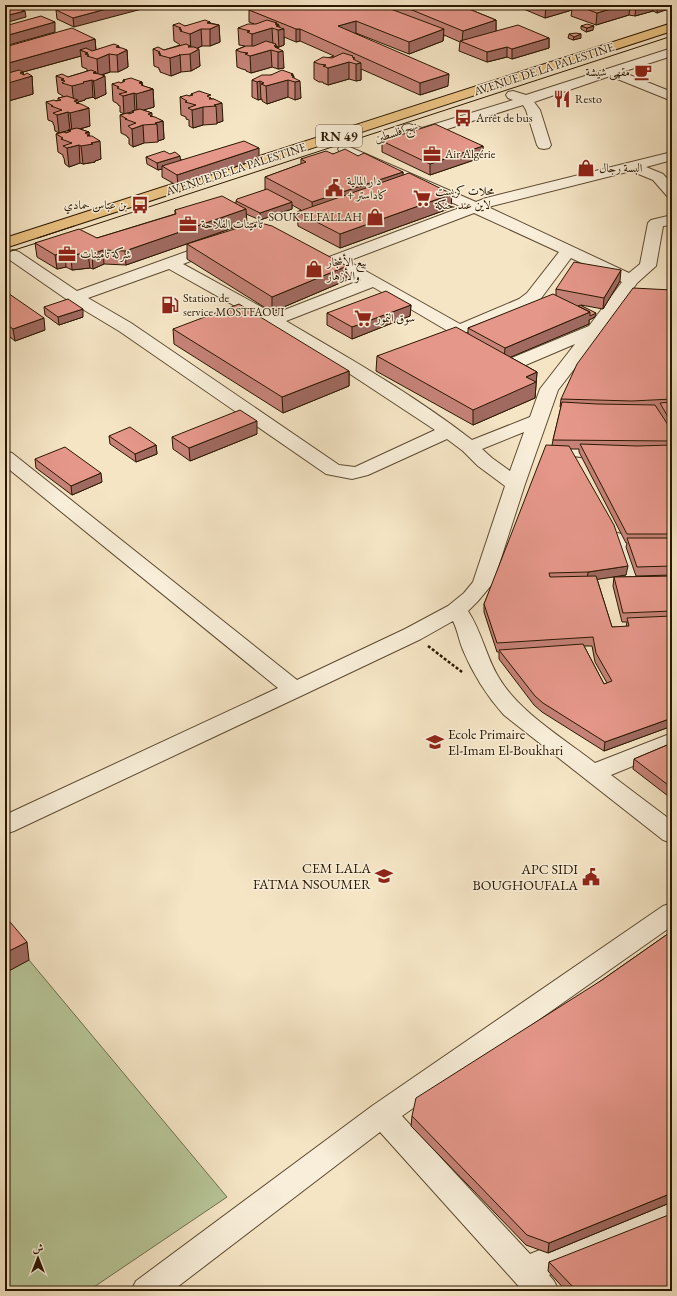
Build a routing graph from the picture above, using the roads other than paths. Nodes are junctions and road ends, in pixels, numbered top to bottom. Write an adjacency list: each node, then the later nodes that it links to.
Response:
1 (672, 27): 21 (main road, AVENUE DE LA PALESTINE / RN 49)
2 (672, 42): 3 (main road, نهج فلسطين)
3 (650, 49): 4 (street); 6 (main road, نهج فلسطين)
4 (668, 53): 5 (street)
5 (610, 72): 7 (street); 8 (street)
6 (512, 94): 8 (street); 9 (main road, نهج فلسطين)
7 (672, 97)
8 (526, 100): 9 (street); 12 (street)
9 (409, 128): 10 (main road, نهج فلسطين)
10 (394, 133)
11 (366, 142): 13 (main road, نهج فلسطين / RN 49)
12 (544, 145)
13 (345, 149): 14 (main road, نهج فلسطين / RN 49); 18 (street)
14 (330, 154)
15 (672, 156): 16 (street)
16 (632, 166): 17 (street); 18 (street)
17 (672, 192)
18 (475, 207): 22 (street); 24 (street)
19 (672, 220): 25 (street)
20 (232, 240): 23 (street)
21 (13, 251): 27 (street)
22 (568, 251): 25 (street); 30 (street)
23 (170, 263): 27 (street); 28 (street)
24 (374, 281): 28 (street); 30 (street)
25 (626, 286): 26 (street); 29 (street)
26 (644, 294)
27 (75, 297): 36 (street)
28 (273, 320): 33 (street)
29 (594, 329): 34 (street); 34 (street)
30 (450, 333): 31 (street)
31 (468, 345)
32 (377, 362): 33 (street)
33 (356, 370): 36 (street)
34 (538, 382): 35 (street)
35 (538, 420): 37 (street); 38 (street)
36 (449, 430): 37 (street)
37 (470, 447): 43 (street)
38 (528, 450): 39 (street); 43 (street)
39 (570, 450): 40 (street); 42 (street)
40 (628, 451)
41 (5, 457): 47 (street)
42 (580, 469)
43 (515, 484): 46 (street)
44 (610, 523): 45 (street)
45 (672, 578)
46 (456, 611): 47 (street); 49 (street)
47 (295, 690): 50 (street)
48 (672, 741): 49 (street)
49 (592, 772): 51 (street)
50 (5, 825)
51 (672, 834)
52 (672, 913): 53 (street)
53 (382, 1114): 55 (street); 56 (street)
54 (672, 1218): 55 (street)
55 (534, 1281)
56 (147, 1291)

